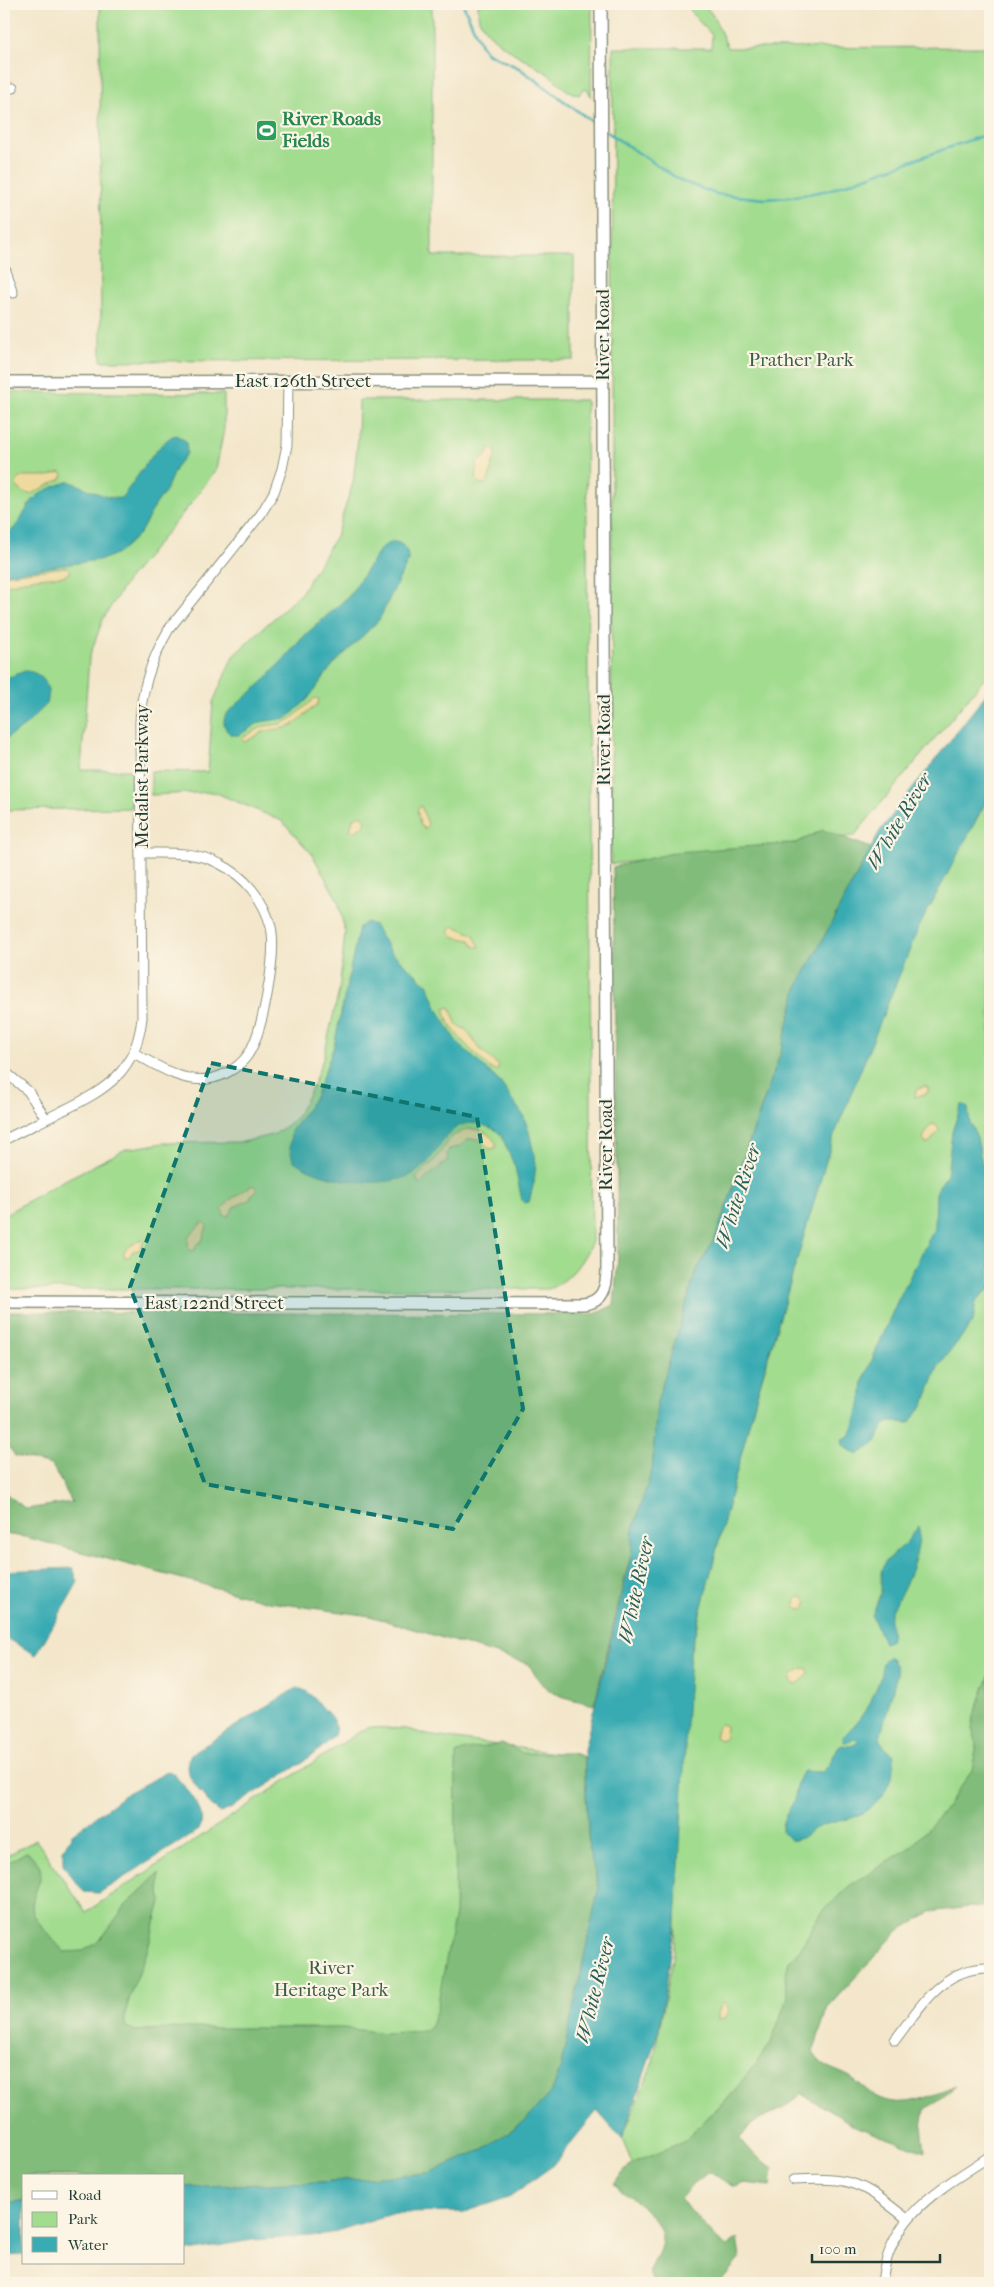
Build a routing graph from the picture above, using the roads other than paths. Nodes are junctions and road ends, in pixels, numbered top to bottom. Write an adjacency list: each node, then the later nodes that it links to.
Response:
1 (601, 4): 4 (street, River Road)
2 (4, 267): 3 (street)
3 (13, 293)
4 (603, 380): 5 (street, East 126th Street); 13 (street, River Road)
5 (288, 381): 6 (street, East 126th Street); 7 (street, Medalist Parkway)
6 (4, 382)
7 (142, 853): 8 (street, Medalist Parkway); 8 (street)
8 (134, 1053): 10 (street, Medalist Parkway)
9 (4, 1071): 10 (street)
10 (46, 1119): 11 (street, Medalist Parkway)
11 (4, 1140)
12 (4, 1302): 13 (street, East 122nd Street)
13 (425, 1303)
14 (990, 1968): 15 (street)
15 (895, 2040)
16 (990, 2156): 18 (street)
17 (793, 2180): 18 (street)
18 (907, 2219): 19 (street)
19 (882, 2283)

